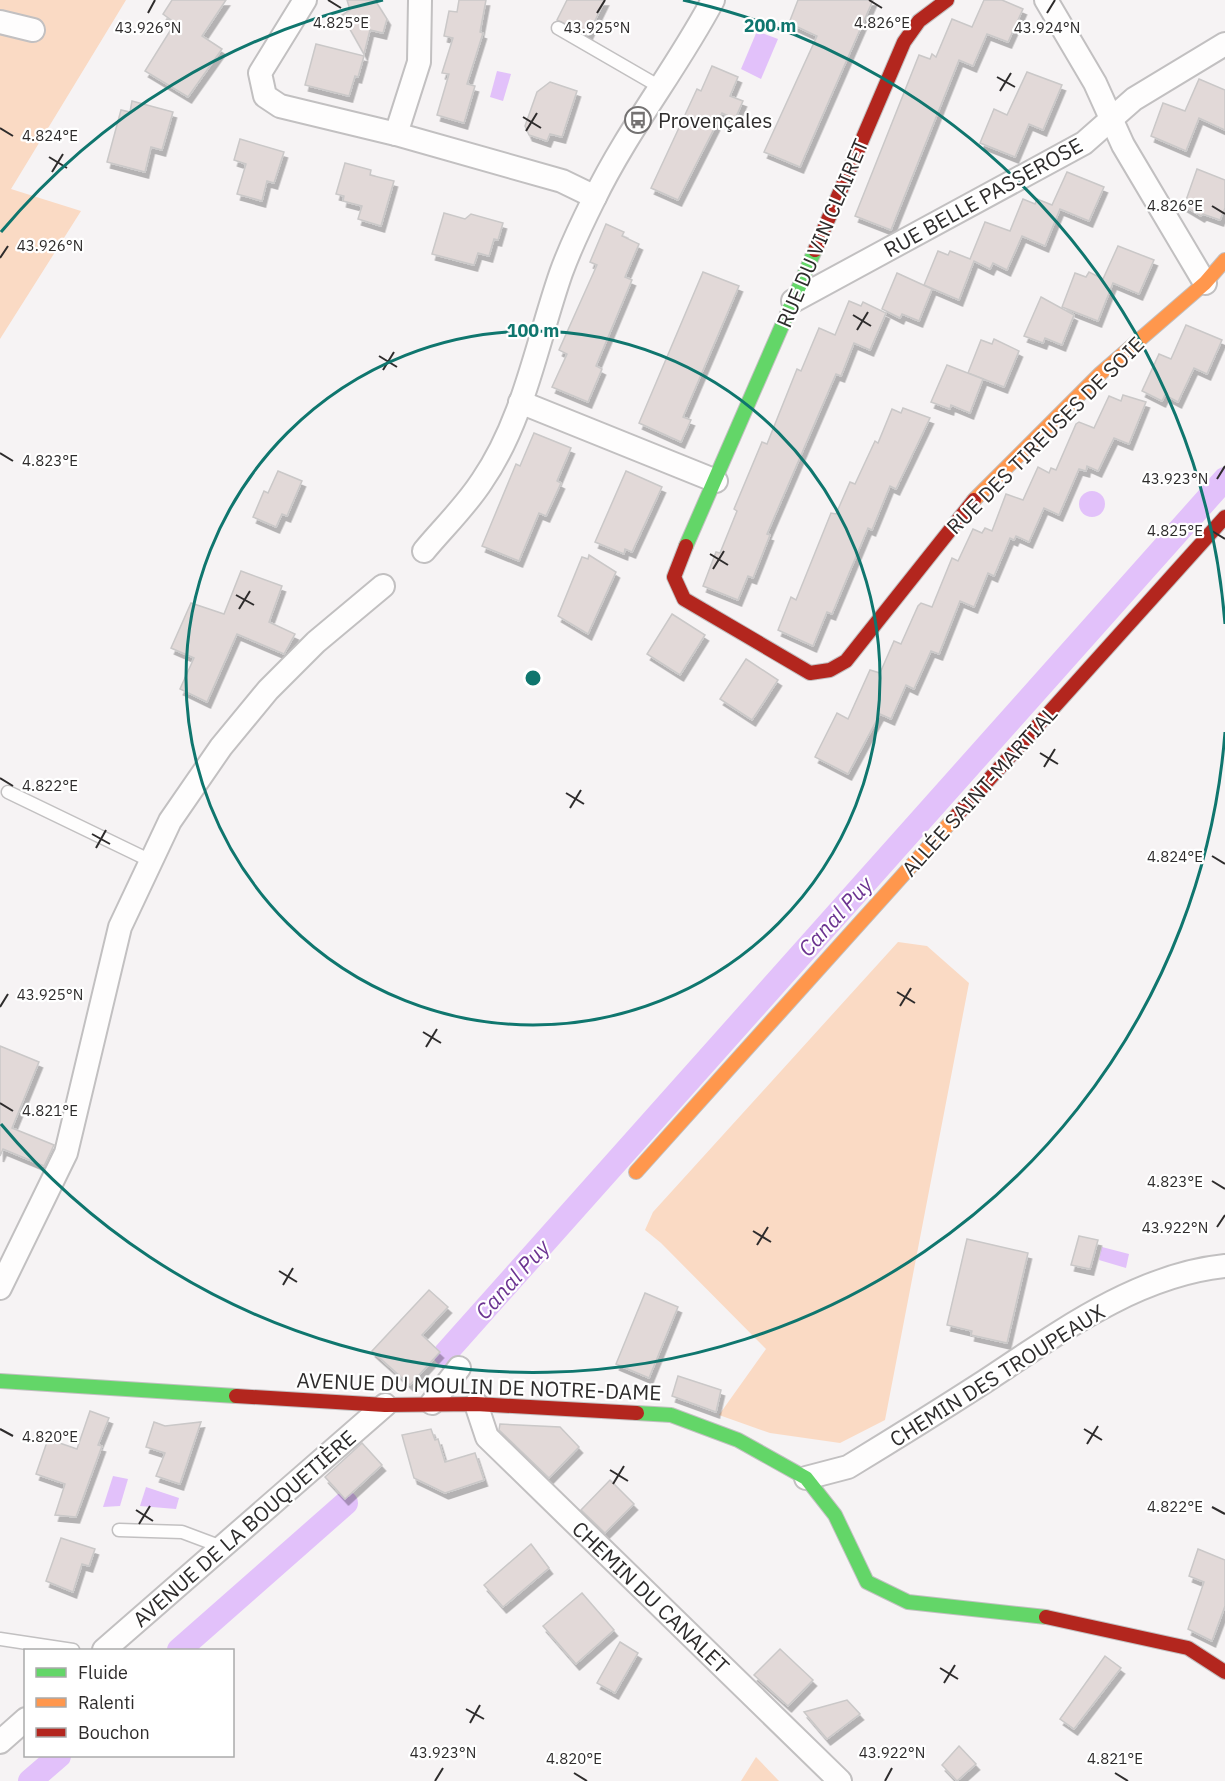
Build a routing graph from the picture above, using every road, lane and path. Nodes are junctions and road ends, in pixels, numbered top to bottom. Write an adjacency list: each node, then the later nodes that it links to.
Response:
1 (305, 0): 12 (street)
2 (420, 0): 12 (street)
3 (713, 0): 10 (street)
4 (947, 0): 16 (street, RUE DU VIN CLAIRET)
5 (1046, 0): 11 (street)
6 (0, 22): 8 (street)
7 (558, 28): 10 (lane)
8 (33, 30)
9 (1225, 44): 11 (street, RUE BELLE PASSEROSE)
10 (660, 87): 13 (street)
11 (1111, 120): 15 (street); 16 (street, RUE BELLE PASSEROSE)
12 (396, 134): 13 (street)
13 (595, 197): 17 (street)
14 (1225, 260): 15 (street, RUE DES TIREUSES DE SOIE)
15 (1205, 283): 18 (street, RUE DES TIREUSES DE SOIE)
16 (794, 301): 18 (street, RUE DU VIN CLAIRET)
17 (520, 402): 18 (street); 20 (street)
18 (716, 481)
19 (1225, 517): 24 (street, ALLÉE SAINT-MARTIAL)
20 (424, 551)
21 (383, 586): 23 (street)
22 (8, 792): 23 (lane)
23 (151, 861): 26 (street)
24 (636, 1172)
25 (1225, 1266): 32 (street, CHEMIN DES TROUPEAUX)
26 (0, 1288)
27 (459, 1368): 29 (street)
28 (0, 1381): 30 (street, AVENUE DU MOULIN DE NOTRE-DAME)
29 (432, 1403): 30 (street, AVENUE DU MOULIN DE NOTRE-DAME); 31 (street, AVENUE DU MOULIN DE NOTRE-DAME)
30 (385, 1404): 34 (street, AVENUE DE LA BOUQUETIÈRE)
31 (476, 1404): 32 (street, AVENUE DU MOULIN DE NOTRE-DAME); 41 (street, CHEMIN DU CANALET)
32 (806, 1478): 38 (street, AVENUE DU MOULIN DE NOTRE-DAME)
33 (119, 1530): 34 (lane)
34 (222, 1547): 37 (street, AVENUE DE LA BOUQUETIÈRE)
35 (0, 1639): 36 (lane)
36 (66, 1649)
37 (105, 1649)
38 (1225, 1672)
39 (24, 1721): 40 (street)
40 (0, 1742)
41 (840, 1781)

